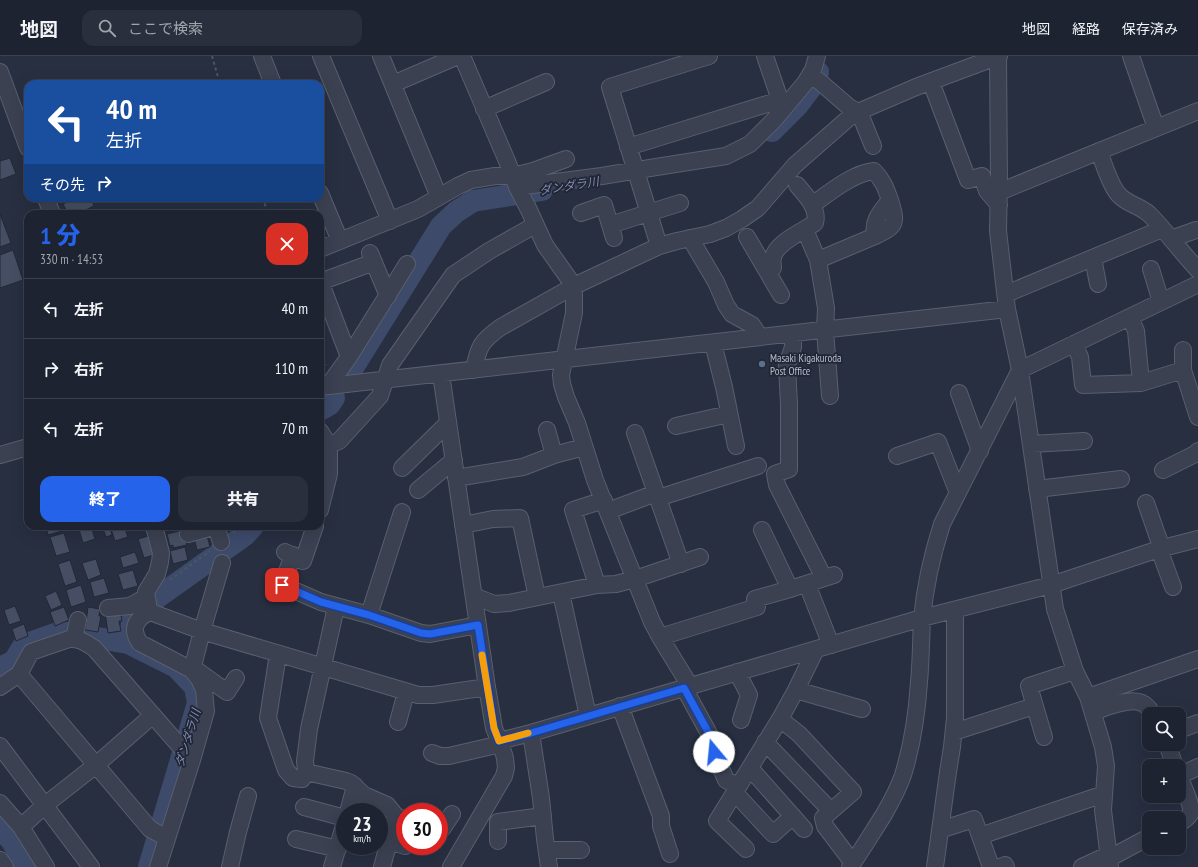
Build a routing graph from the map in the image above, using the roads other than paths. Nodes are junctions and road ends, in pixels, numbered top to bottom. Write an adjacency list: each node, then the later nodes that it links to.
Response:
1 (262, 56): 13 (street)
2 (321, 56): 36 (street)
3 (381, 56): 16 (street)
4 (458, 56): 16 (street)
5 (462, 56): 17 (street)
6 (709, 56): 23 (street)
7 (765, 56): 23 (street)
8 (817, 56): 12 (street)
9 (998, 56): 15 (street); 30 (street)
10 (1132, 56): 20 (street)
11 (0, 72): 21 (street)
12 (813, 78): 19 (street); 26 (street)
13 (272, 80)
14 (546, 82): 17 (street)
15 (931, 82): 19 (street); 30 (street)
16 (393, 84): 29 (street)
17 (484, 108): 27 (street)
18 (1198, 110): 20 (street)
19 (858, 112): 22 (street); 41 (street)
20 (1156, 128): 24 (street)
21 (24, 137)
22 (873, 146)
23 (628, 147): 26 (street)
24 (1099, 151): 30 (street); 40 (street)
25 (566, 159): 27 (street)
26 (635, 170): 27 (street); 35 (street)
27 (515, 181): 29 (street); 37 (street)
28 (797, 185): 33 (street)
29 (439, 197): 36 (street)
30 (999, 199): 59 (street)
31 (324, 202): 43 (street)
32 (680, 203): 35 (street)
33 (812, 205): 38 (street); 47 (street)
34 (582, 212): 35 (street)
35 (648, 213): 44 (street)
36 (390, 221): 43 (street)
37 (535, 224): 55 (street); 74 (street)
38 (805, 230): 47 (street); 51 (street)
39 (1196, 230): 40 (street)
40 (1166, 234): 46 (street); 50 (street)
41 (690, 238): 44 (street); 64 (street)
42 (747, 238): 51 (street)
43 (340, 241): 45 (street)
44 (659, 246): 55 (street)
45 (324, 247)
46 (1093, 258): 53 (street); 59 (street)
47 (818, 260): 62 (street)
48 (407, 264): 58 (street)
49 (1151, 269): 60 (street)
50 (1198, 270)
51 (768, 273): 57 (street)
52 (324, 279): 58 (street)
53 (1098, 284)
54 (1198, 284): 60 (street)
55 (574, 286): 69 (street); 70 (street)
56 (324, 291): 68 (street)
57 (781, 295)
58 (388, 296): 68 (street)
59 (1006, 301): 62 (street); 71 (street)
60 (1161, 302): 61 (street)
61 (1130, 317): 66 (street); 75 (street)
62 (825, 330): 63 (street); 78 (street)
63 (793, 334): 64 (street); 125 (street)
64 (760, 337): 65 (street)
65 (713, 343): 69 (street); 79 (street)
66 (1074, 344): 71 (street); 75 (street)
67 (1183, 350): 72 (street)
68 (349, 357): 76 (street)
69 (565, 360): 70 (street); 90 (street)
70 (474, 370): 73 (street)
71 (1020, 370): 87 (street); 92 (street)
72 (1183, 370): 75 (street); 80 (street)
73 (441, 374): 74 (street); 81 (street)
74 (385, 380): 76 (street); 88 (street)
75 (1141, 383)
76 (324, 387)
77 (959, 393): 92 (street)
78 (830, 396)
79 (729, 414): 82 (street); 89 (street)
80 (1198, 417)
81 (448, 423): 97 (street); 98 (street)
82 (676, 426)
83 (547, 430): 95 (street)
84 (635, 433): 107 (street)
85 (324, 437): 88 (street)
86 (1084, 441): 87 (street)
87 (1031, 444): 103 (street)
88 (329, 445): 106 (street)
89 (736, 446)
90 (584, 447): 95 (street); 109 (street)
91 (24, 448): 94 (street)
92 (980, 451): 105 (street)
93 (1198, 452): 99 (street)
94 (0, 455)
95 (554, 455): 101 (street)
96 (897, 456): 105 (street)
97 (454, 460): 101 (street); 104 (street)
98 (402, 468)
99 (1163, 470)
100 (752, 472): 107 (street)
101 (456, 478): 111 (street)
102 (1121, 479): 103 (street)
103 (1037, 489): 127 (street)
104 (418, 490)
105 (958, 493): 138 (street)
106 (324, 494)
107 (657, 496): 109 (street); 123 (street)
108 (1146, 503): 120 (street)
109 (606, 506): 124 (street); 126 (street)
110 (402, 512): 137 (street)
111 (463, 525): 131 (street); 132 (street)
112 (155, 530): 133 (street)
113 (202, 530): 117 (street)
114 (218, 530): 119 (street)
115 (314, 530): 134 (street)
116 (762, 530): 129 (street)
117 (188, 534)
118 (1198, 539): 120 (street)
119 (222, 542)
120 (1161, 549): 127 (street); 128 (street)
121 (700, 557): 123 (street)
122 (222, 563): 140 (street)
123 (681, 564): 124 (street)
124 (635, 579): 126 (street); 141 (street)
125 (807, 584): 129 (street); 142 (street)
126 (597, 585): 130 (street)
127 (1051, 585): 136 (street); 147 (street)
128 (1173, 587)
129 (790, 589): 141 (street)
130 (561, 593): 132 (street); 162 (street)
131 (474, 596): 132 (street); 139 (street)
132 (537, 597)
133 (148, 605): 135 (street); 140 (street); 146 (street)
134 (336, 607): 137 (street); 145 (street)
135 (108, 608)
136 (953, 611): 138 (street); 168 (street)
137 (369, 615): 139 (street)
138 (925, 617): 142 (street); 216 (street)
139 (478, 625): 152 (street)
140 (202, 631): 143 (street); 146 (street)
141 (660, 637): 153 (street)
142 (823, 647): 148 (street); 154 (street)
143 (278, 654): 145 (street); 179 (street)
144 (1198, 659): 156 (street)
145 (323, 666): 155 (street); 179 (street)
146 (192, 668): 150 (street); 175 (street)
147 (1075, 671): 156 (street); 158 (street)
148 (737, 672): 153 (street); 164 (street)
149 (19, 674): 151 (street); 161 (street); 176 (street)
150 (236, 678)
151 (0, 687)
152 (487, 687): 155 (street); 171 (street)
153 (687, 687): 157 (street); 181 (street)
154 (796, 690): 160 (street); 163 (street)
155 (406, 692): 165 (street)
156 (1090, 705): 159 (street); 182 (street)
157 (620, 706): 162 (street); 211 (street)
158 (1034, 706): 168 (street); 170 (street)
159 (1148, 707)
160 (862, 708)
161 (153, 715): 175 (street); 176 (street)
162 (588, 716): 169 (street)
163 (780, 719): 172 (street); 189 (street)
164 (741, 720)
165 (398, 722)
166 (1198, 723): 167 (street)
167 (1186, 727)
168 (954, 732): 200 (street)
169 (531, 733): 171 (street); 192 (street)
170 (1044, 737)
171 (499, 741): 174 (street); 224 (street)
172 (766, 742): 178 (street); 189 (street)
173 (0, 746): 186 (street)
174 (432, 753)
175 (192, 760): 202 (street)
176 (96, 764): 186 (street); 202 (street)
177 (1198, 767): 188 (street)
178 (750, 768): 181 (street); 193 (street)
179 (306, 772): 180 (street)
180 (355, 786): 185 (street); 190 (street)
181 (736, 789): 193 (street); 208 (street)
182 (1104, 794): 203 (street); 215 (street)
183 (248, 796): 221 (street)
184 (0, 803): 198 (street)
185 (350, 803)
186 (45, 805): 198 (street); 219 (street)
187 (304, 807): 196 (street)
188 (1194, 810): 194 (street)
189 (831, 811): 216 (street)
190 (396, 814)
191 (452, 814): 195 (street)
192 (543, 816): 205 (street); 209 (street)
193 (793, 816): 199 (street)
194 (1186, 818)
195 (448, 820)
196 (336, 821)
197 (396, 823): 201 (street)
198 (21, 827): 218 (street)
199 (804, 829)
200 (940, 830): 203 (street); 226 (street)
201 (388, 834)
202 (161, 836): 220 (street)
203 (980, 836): 227 (street)
204 (296, 839): 207 (street)
205 (498, 841)
206 (1142, 842): 215 (street)
207 (336, 849)
208 (746, 849)
209 (546, 850): 210 (street); 225 (street)
210 (581, 850)
211 (670, 854)
212 (337, 855): 222 (street)
213 (383, 855): 223 (street)
214 (0, 860): 217 (street)
215 (1109, 860): 230 (street)
216 (852, 865)
217 (5, 867)
218 (46, 867)
219 (91, 867)
220 (158, 867)
221 (230, 867)
222 (334, 867)
223 (382, 867)
224 (451, 867)
225 (549, 867)
226 (935, 867)
227 (991, 867)
228 (1000, 867): 229 (street)
229 (1006, 867)
230 (1082, 867)

